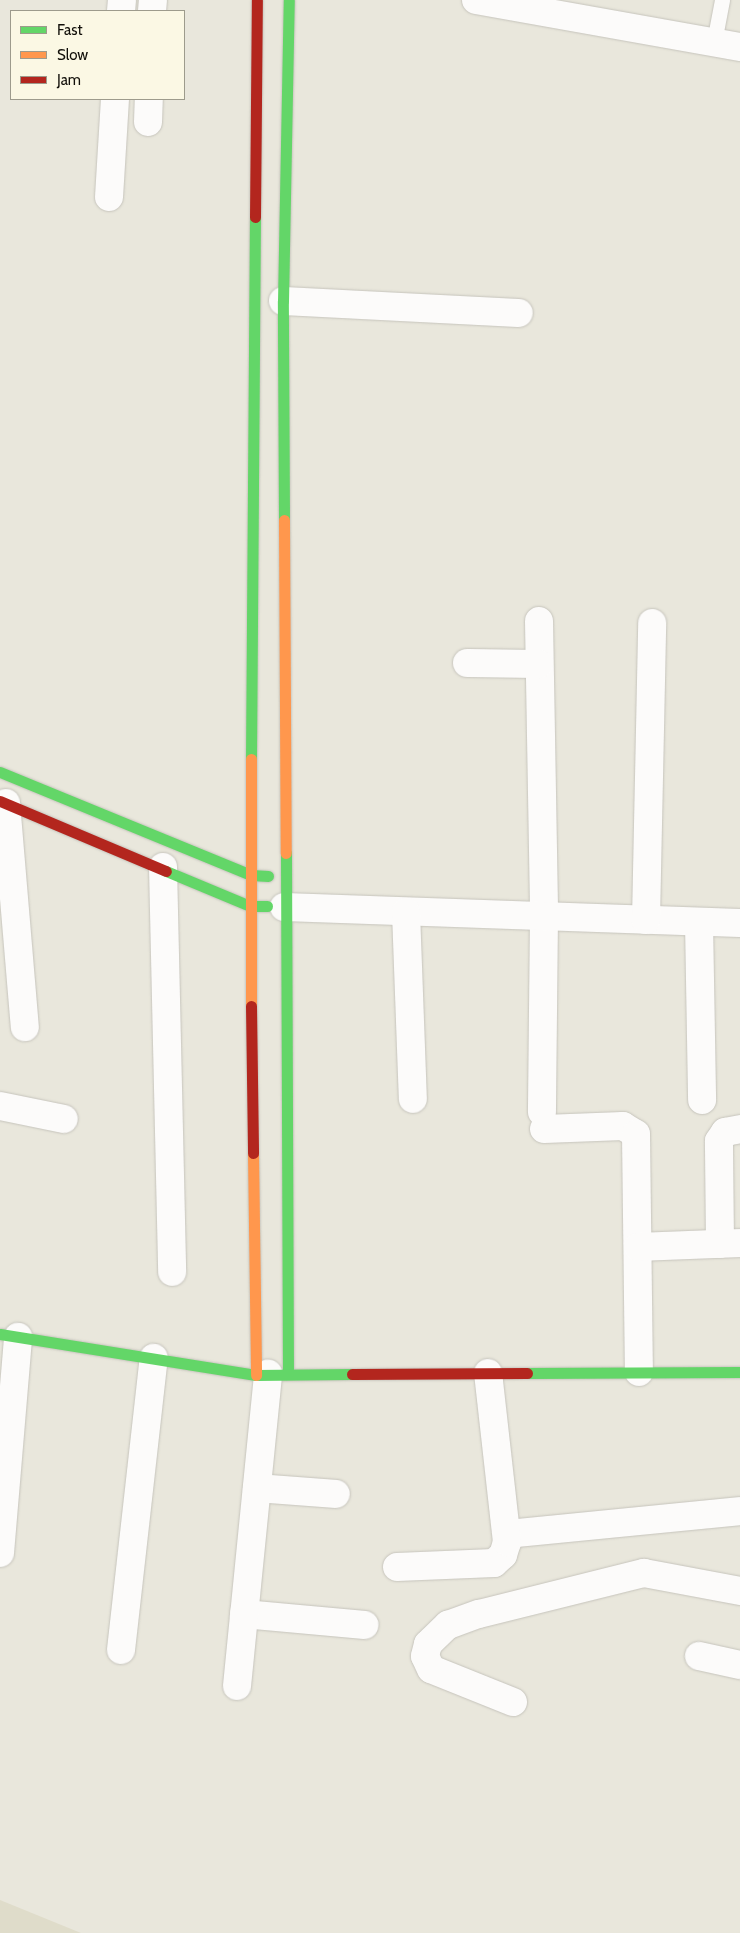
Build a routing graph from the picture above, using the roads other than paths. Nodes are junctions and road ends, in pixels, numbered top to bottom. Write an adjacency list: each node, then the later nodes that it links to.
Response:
1 (257, 0): 18 (street)
2 (289, 0): 9 (street)
3 (476, 0): 5 (street)
4 (722, 0): 6 (lane)
5 (571, 8): 6 (street)
6 (727, 45)
7 (115, 100): 8 (street)
8 (109, 197)
9 (283, 302): 10 (street); 19 (street)
10 (519, 313)
11 (539, 621): 14 (street)
12 (652, 623): 24 (street)
13 (467, 663): 14 (street)
14 (539, 664): 23 (street)
15 (0, 772): 18 (street)
16 (3, 802): 17 (street); 27 (street)
17 (163, 866): 20 (street); 35 (street)
18 (251, 875): 19 (street); 20 (street)
19 (284, 876): 21 (street)
20 (250, 906): 21 (street); 41 (street)
21 (284, 907): 22 (street); 41 (street)
22 (406, 912): 23 (street); 28 (street)
23 (544, 916): 24 (street); 34 (street)
24 (646, 920): 25 (street)
25 (699, 922): 26 (street); 29 (street)
26 (740, 923)
27 (25, 1027)
28 (414, 1099)
29 (702, 1100)
30 (0, 1106): 31 (street)
31 (64, 1119)
32 (740, 1129): 33 (street)
33 (730, 1243): 34 (street)
34 (638, 1247): 38 (street)
35 (172, 1272)
36 (9, 1335): 37 (street); 46 (street)
37 (154, 1358): 41 (street); 51 (street)
38 (638, 1372): 39 (street); 40 (street)
39 (740, 1372)
40 (488, 1373): 41 (street); 45 (street)
41 (270, 1374): 42 (street)
42 (257, 1488): 43 (street); 49 (street)
43 (336, 1494)
44 (740, 1511): 45 (street)
45 (507, 1534): 47 (street)
46 (0, 1553)
47 (397, 1567)
48 (740, 1592): 55 (street)
49 (244, 1614): 50 (street); 54 (street)
50 (364, 1625)
51 (121, 1650)
52 (699, 1656): 53 (street)
53 (740, 1665)
54 (237, 1686)
55 (513, 1702)

